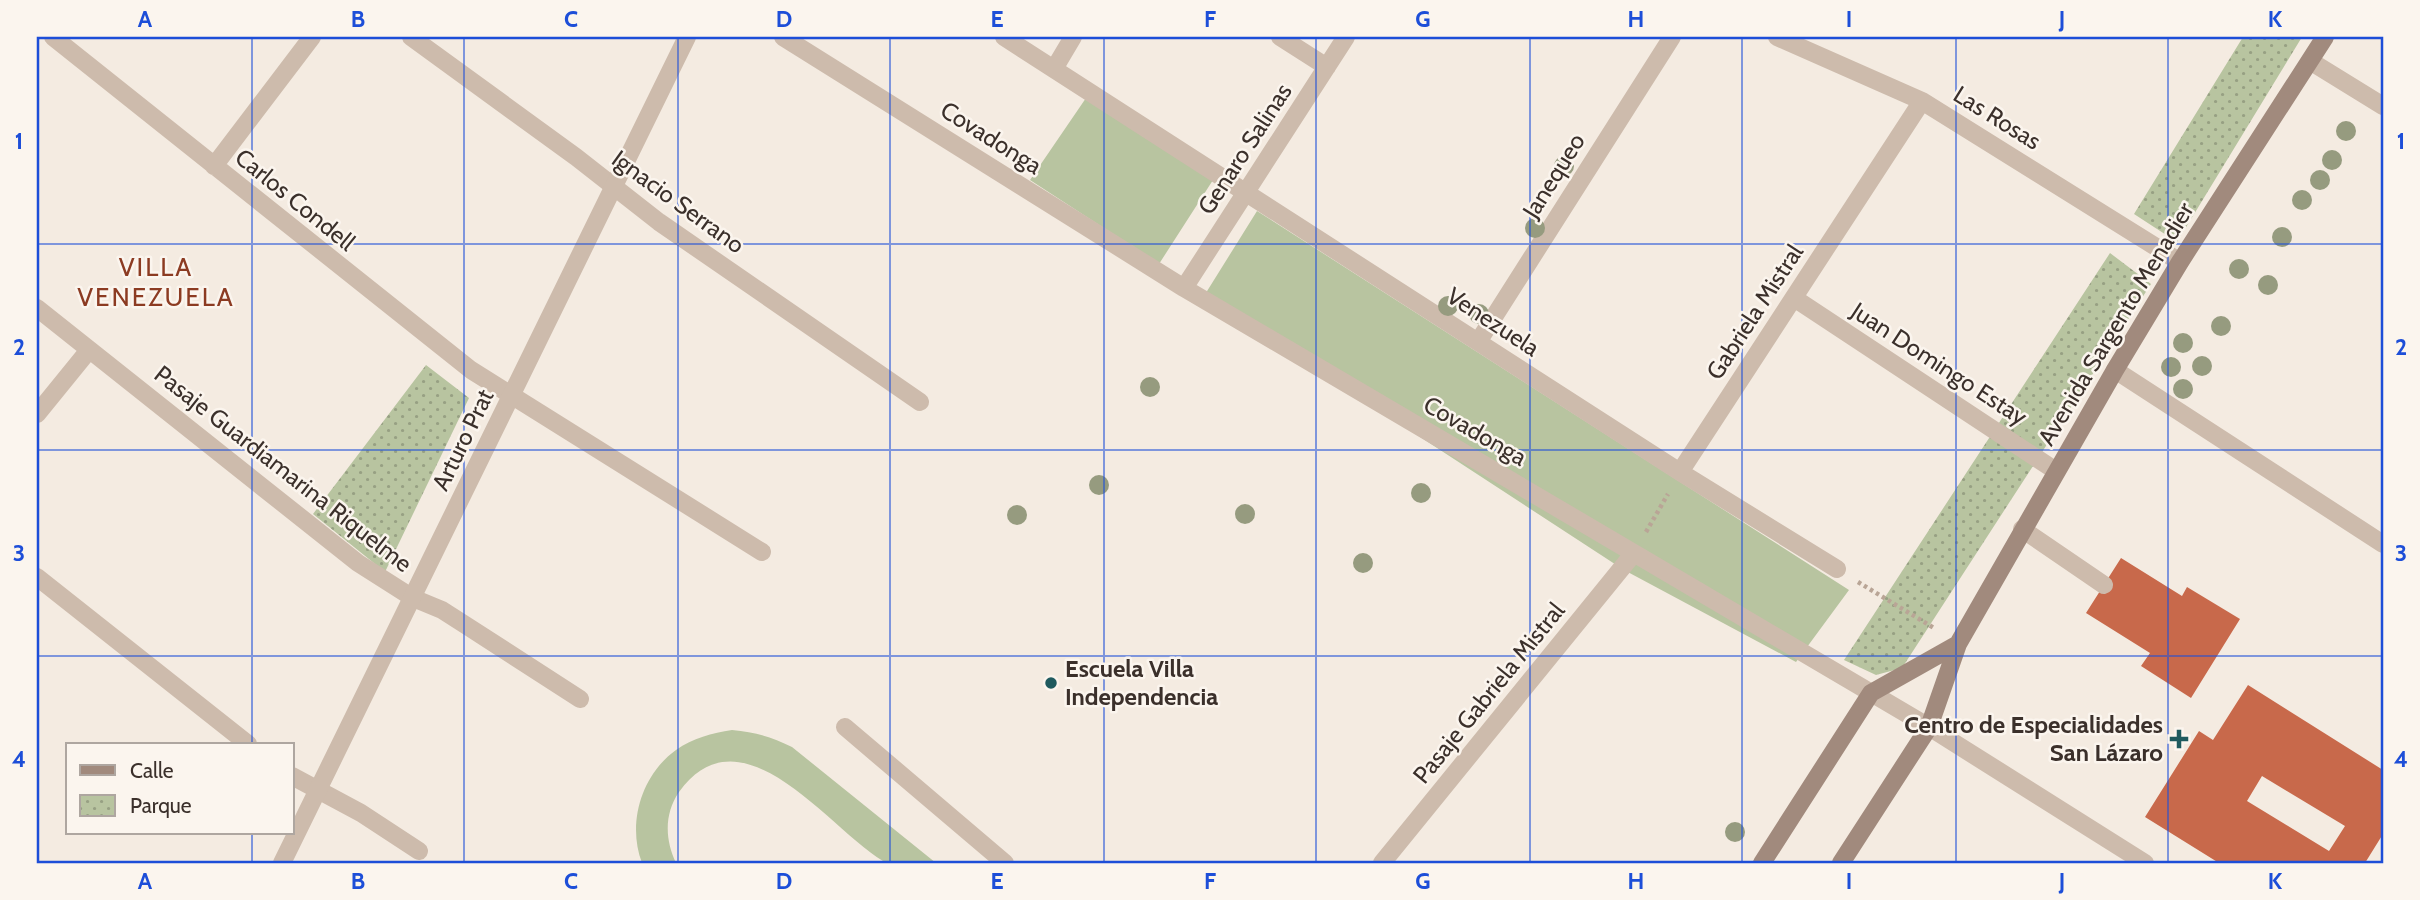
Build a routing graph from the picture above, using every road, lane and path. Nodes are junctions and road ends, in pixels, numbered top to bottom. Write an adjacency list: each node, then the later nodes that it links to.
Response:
1 (53, 37): 18 (street, Carlos Condell)
2 (312, 37): 18 (street)
3 (411, 37): 19 (street, Ignacio Serrano)
4 (687, 37): 19 (street, Arturo Prat)
5 (783, 37): 22 (street, Covadonga)
6 (1004, 37): 15 (street, Venezuela)
7 (1073, 37): 15 (street)
8 (1280, 37): 14 (street)
9 (1346, 37): 14 (street, Genaro Salinas)
10 (1672, 37): 25 (street, Janequeo)
11 (1777, 37): 16 (street, Las Rosas)
12 (2325, 37): 13 (main road, Avenida Sargento Menadier)
13 (2310, 61): 17 (street); 21 (main road, Avenida Sargento Menadier)
14 (1327, 67): 20 (street, Genaro Salinas)
15 (1054, 69): 20 (street, Venezuela)
16 (1922, 101): 21 (street, Las Rosas); 23 (street, Gabriela Mistral)
17 (2383, 106)
18 (214, 166): 28 (street, Carlos Condell)
19 (614, 187): 28 (street, Arturo Prat); 29 (street, Ignacio Serrano)
20 (1246, 193): 22 (street, Genaro Salinas); 25 (street, Venezuela)
21 (2180, 262): 27 (main road, Avenida Sargento Menadier)
22 (1184, 288): 36 (street, Covadonga)
23 (1794, 298): 31 (street, Juan Domingo Estay); 32 (street, Gabriela Mistral)
24 (37, 308): 26 (street, Pasaje Guardiamarina Riquelme)
25 (1478, 342): 32 (street, Venezuela)
26 (89, 349): 30 (street); 40 (street, Pasaje Guardiamarina Riquelme)
27 (2115, 370): 31 (main road, Avenida Sargento Menadier); 34 (street)
28 (512, 395): 35 (street, Carlos Condell); 40 (street, Arturo Prat)
29 (920, 402)
30 (37, 414)
31 (2056, 471): 33 (main road, Avenida Sargento Menadier)
32 (1680, 472): 36 (path); 37 (street, Venezuela)
33 (2022, 529): 39 (street); 41 (main road, Avenida Sargento Menadier)
34 (2381, 537)
35 (762, 552)
36 (1634, 553): 42 (street, Covadonga); 52 (street, Pasaje Gabriela Mistral)
37 (1837, 569): 41 (path)
38 (37, 576): 46 (street)
39 (2104, 585)
40 (413, 598): 43 (street, Pasaje Guardiamarina Riquelme); 48 (street, Arturo Prat)
41 (1958, 643): 42 (main road); 45 (main road, Avenida Sargento Menadier)
42 (1871, 693): 45 (street, Covadonga); 53 (main road)
43 (580, 699)
44 (845, 727): 51 (street)
45 (1929, 727): 54 (main road, Avenida Sargento Menadier); 55 (street, Covadonga)
46 (247, 743)
47 (294, 777): 48 (street)
48 (318, 789): 49 (street); 50 (street, Arturo Prat)
49 (419, 851)
50 (282, 863)
51 (1005, 863)
52 (1382, 863)
53 (1762, 863)
54 (1841, 863)
55 (2146, 863)

